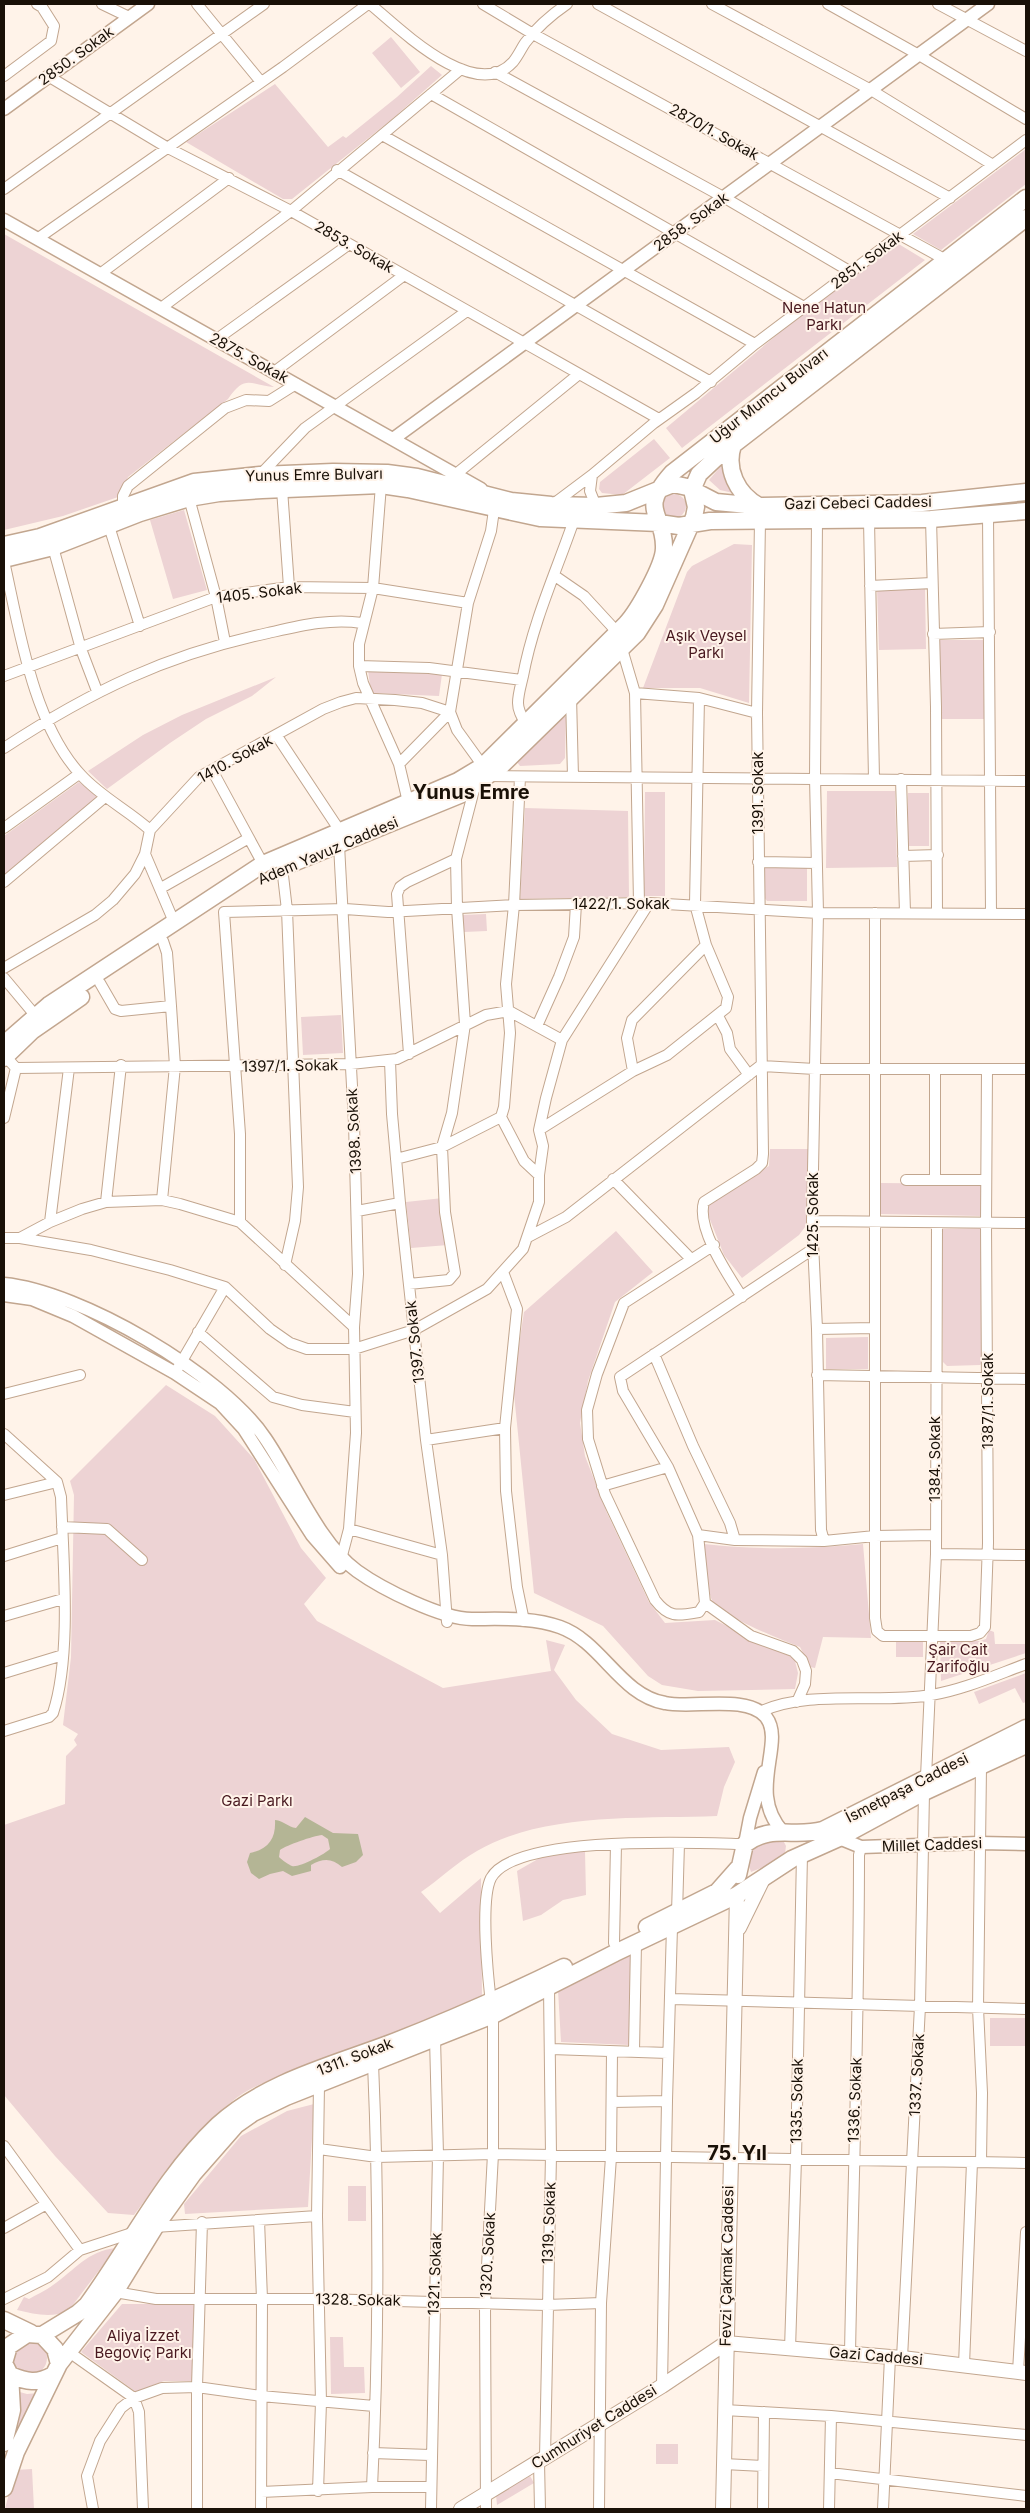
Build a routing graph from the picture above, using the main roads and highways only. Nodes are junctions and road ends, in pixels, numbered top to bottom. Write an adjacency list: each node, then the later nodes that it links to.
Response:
1 (1026, 198): 4 (main road, Uğur Mumcu Bulvarı)
2 (1026, 218): 3 (main road, Uğur Mumcu Bulvarı)
3 (733, 445): 5 (main road, Uğur Mumcu Bulvarı); 9 (main road)
4 (660, 490): 5 (main road); 7 (main road, Yunus Emre Bulvarı); 11 (main road)
5 (692, 490): 9 (main road, Gazi Cebeci Caddesi); 10 (main road)
6 (1026, 492): 9 (main road, Gazi Cebeci Caddesi)
7 (494, 503): 11 (main road, Yunus Emre Bulvarı); 12 (main road, Yunus Emre Bulvarı); 13 (main road, Yunus Emre Bulvarı)
8 (1026, 511): 9 (main road, Gazi Cebeci Caddesi)
9 (759, 513): 10 (main road, Gazi Cebeci Caddesi)
10 (691, 522): 11 (main road); 15 (main road, Adem Yavuz Caddesi)
11 (659, 523): 14 (main road, Adem Yavuz Caddesi)
12 (4, 545)
13 (4, 560)
14 (618, 633): 15 (main road); 16 (main road, Adem Yavuz Caddesi)
15 (622, 649): 16 (main road, Adem Yavuz Caddesi)
16 (486, 771): 17 (main road, Adem Yavuz Caddesi); 17 (main road, Adem Yavuz Caddesi)
17 (340, 838): 18 (main road, Adem Yavuz Caddesi); 18 (main road, Adem Yavuz Caddesi)
18 (7, 1056)
19 (1026, 1728): 21 (main road, İsmetpaşa Caddesi)
20 (1026, 1746): 21 (main road, İsmetpaşa Caddesi)
21 (925, 1784): 22 (main road, İsmetpaşa Caddesi); 23 (main road, İsmetpaşa Caddesi)
22 (783, 1832): 23 (main road); 24 (main road, İsmetpaşa Caddesi)
23 (797, 1856): 25 (main road, İsmetpaşa Caddesi)
24 (740, 1866): 26 (main road); 27 (main road, 1311. Sokak)
25 (763, 1879): 26 (main road, 1311. Sokak); 28 (main road, Fevzi Çakmak Caddesi)
26 (737, 1895): 27 (main road, 1311. Sokak); 28 (main road, Fevzi Çakmak Caddesi)
27 (675, 1920): 29 (main road, 1311. Sokak); 29 (main road, 1311. Sokak)
28 (737, 1934): 32 (main road, Fevzi Çakmak Caddesi)
29 (492, 2009): 31 (main road, 1311. Sokak); 33 (main road, 1311. Sokak)
30 (4, 2320): 31 (main road)
31 (36, 2334): 33 (main road); 34 (main road)
32 (726, 2343): 35 (main road, Gazi Caddesi); 38 (main road, Cumhuriyet Caddesi); 39 (main road, Fevzi Çakmak Caddesi)
33 (60, 2364): 34 (main road); 37 (main road, 1311. Sokak)
34 (6, 2367): 36 (main road)
35 (1022, 2373)
36 (4, 2444)
37 (4, 2488)
38 (462, 2509)
39 (723, 2509)

